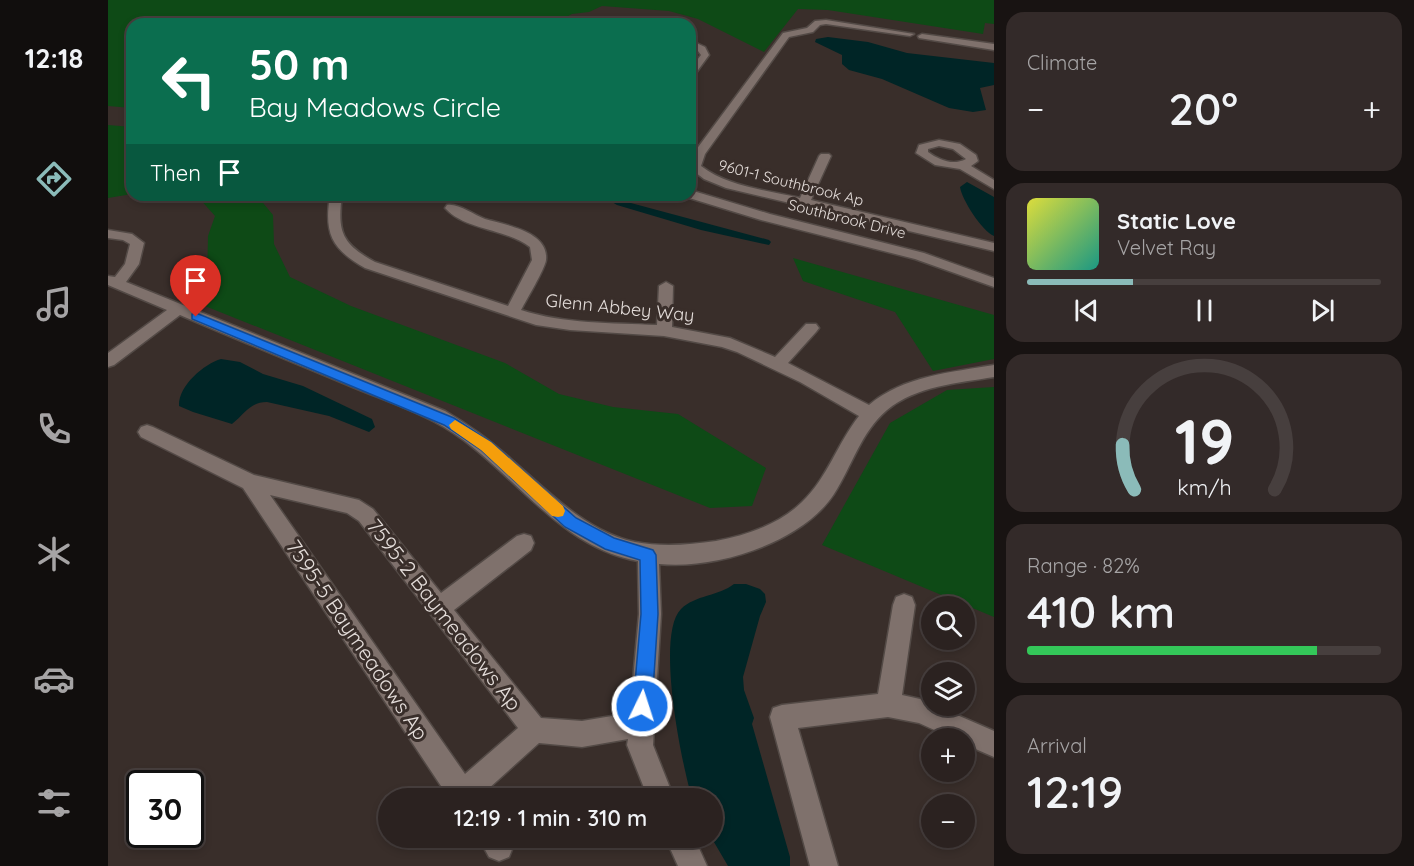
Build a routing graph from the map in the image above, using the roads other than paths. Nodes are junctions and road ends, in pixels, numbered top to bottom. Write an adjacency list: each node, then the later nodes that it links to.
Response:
1 (696, 46): 3 (street)
2 (994, 47): 5 (street, 9601-1 Southbrook Ap)
3 (696, 67)
4 (825, 156): 11 (street)
5 (696, 160)
6 (962, 165): 8 (street)
7 (696, 172): 11 (street, 9601-1 Southbrook Ap)
8 (994, 185)
9 (696, 196): 16 (street, Southbrook Drive)
10 (335, 201): 19 (street, Glenn Abbey Way)
11 (804, 202): 14 (street, 9601-1 Southbrook Ap)
12 (451, 208): 19 (street)
13 (108, 234): 15 (street)
14 (994, 247)
15 (112, 282): 18 (street)
16 (994, 283)
17 (666, 286): 21 (street)
18 (178, 309): 22 (street); 29 (street)
19 (512, 313): 21 (street, Glenn Abbey Way)
20 (811, 328): 23 (street)
21 (664, 332): 23 (street, Glenn Abbey Way)
22 (108, 361)
23 (778, 364): 25 (street, Glenn Abbey Way)
24 (994, 372): 25 (street)
25 (872, 415): 29 (street)
26 (147, 432): 27 (street, 7595-2 Baymeadows Ap)
27 (250, 482): 31 (street, 7595-2 Baymeadows Ap); 36 (street, 7595-5 Baymeadows Ap)
28 (524, 543): 31 (street)
29 (648, 555): 33 (street)
30 (904, 604): 32 (street)
31 (439, 608): 34 (street, 7595-2 Baymeadows Ap)
32 (888, 705): 35 (street); 41 (street)
33 (641, 724): 34 (street); 38 (street)
34 (536, 730): 37 (street)
35 (994, 744)
36 (458, 788)
37 (472, 788)
38 (657, 788)
39 (684, 848): 40 (street)
40 (693, 866)
41 (824, 866)

